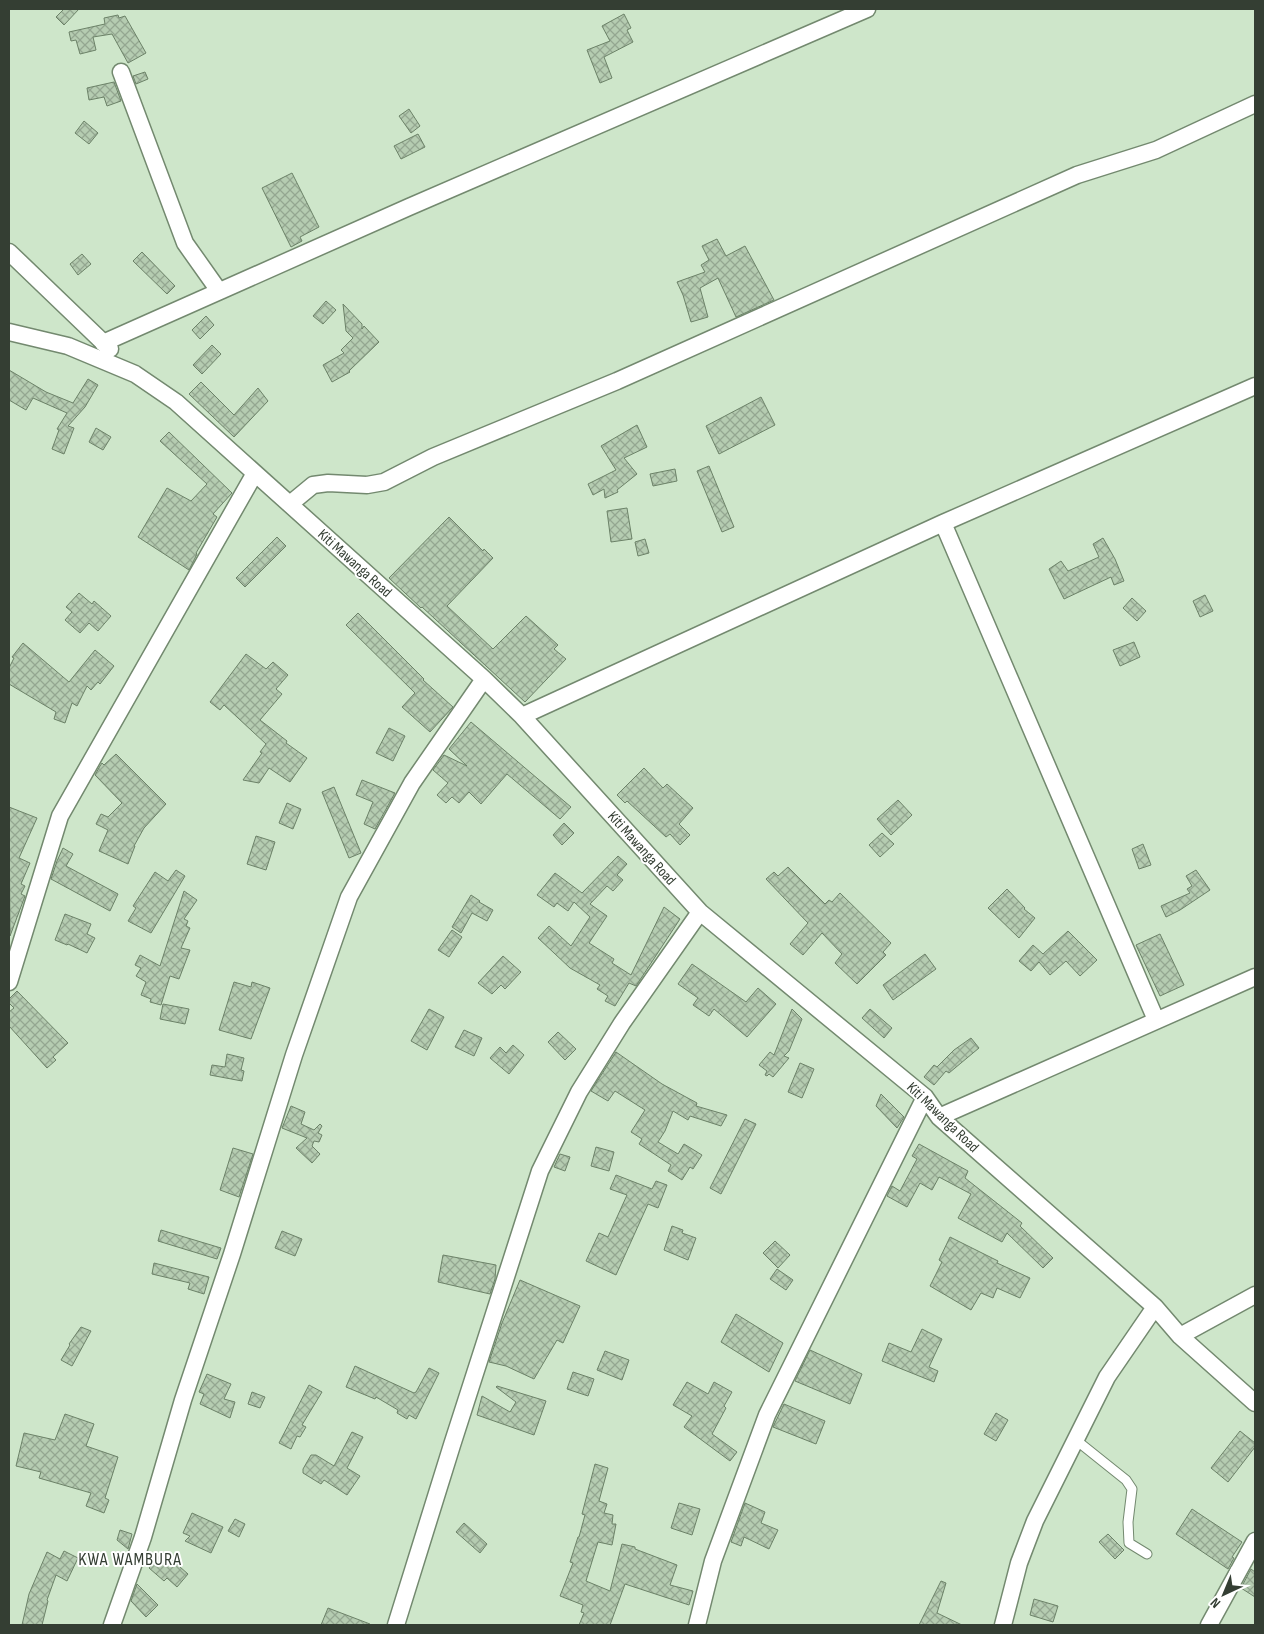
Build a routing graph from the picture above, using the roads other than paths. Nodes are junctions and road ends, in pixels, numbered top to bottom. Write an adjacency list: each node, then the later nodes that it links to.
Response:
1 (867, 9): 5 (street)
2 (122, 72): 5 (street)
3 (1255, 104): 11 (street)
4 (9, 252): 7 (street)
5 (219, 291): 7 (street)
6 (9, 332): 8 (street, Kiti Mawanga Road)
7 (103, 343): 8 (street)
8 (135, 374): 10 (street, Kiti Mawanga Road)
9 (1255, 386): 12 (street)
10 (255, 474): 11 (street, Kiti Mawanga Road); 17 (street)
11 (290, 504): 13 (street, Kiti Mawanga Road)
12 (943, 523): 14 (street); 18 (street)
13 (484, 679): 14 (street, Kiti Mawanga Road); 28 (street)
14 (522, 716): 15 (street, Kiti Mawanga Road)
15 (700, 912): 19 (street, Kiti Mawanga Road); 29 (street)
16 (1255, 977): 18 (street)
17 (9, 982)
18 (1156, 1020): 20 (street)
19 (924, 1097): 20 (street, Kiti Mawanga Road); 30 (street)
20 (939, 1117): 22 (street, Kiti Mawanga Road)
21 (1255, 1295): 23 (street)
22 (1155, 1307): 23 (street, Kiti Mawanga Road); 25 (street)
23 (1180, 1336): 24 (street, Kiti Mawanga Road)
24 (1255, 1402)
25 (1076, 1440): 27 (lane); 31 (street)
26 (1255, 1541): 32 (street)
27 (1147, 1554)
28 (112, 1625)
29 (396, 1625)
30 (697, 1625)
31 (1003, 1625)
32 (1209, 1625)

